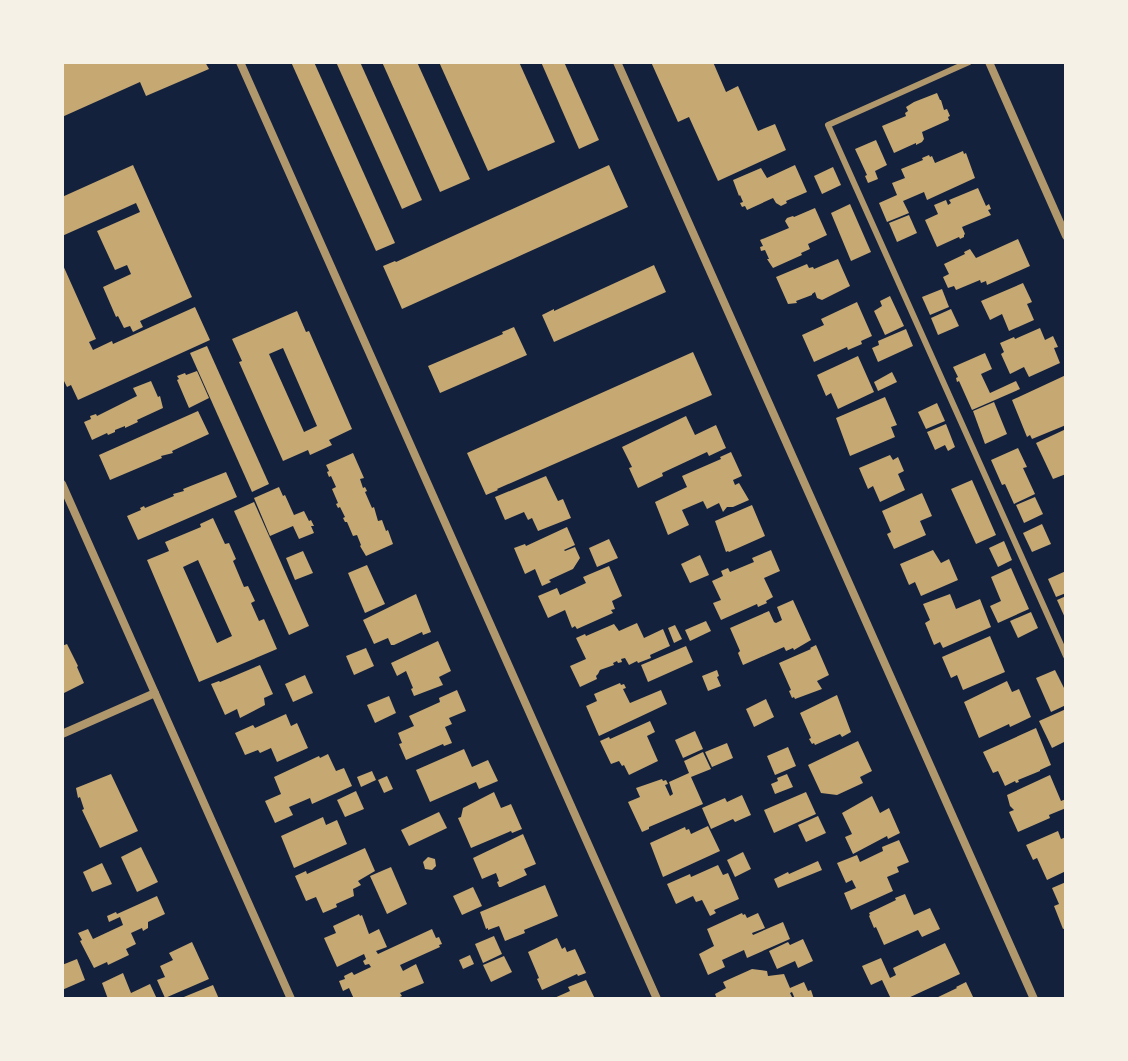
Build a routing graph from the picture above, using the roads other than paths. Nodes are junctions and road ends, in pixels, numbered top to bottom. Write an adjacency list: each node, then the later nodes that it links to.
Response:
1 (240, 62): 11 (street)
2 (617, 62): 12 (street)
3 (969, 62): 7 (lane)
4 (989, 62): 5 (street)
5 (1066, 236)
6 (62, 484): 8 (street)
7 (1066, 656)
8 (155, 693): 9 (street); 10 (street)
9 (62, 734)
10 (291, 999)
11 (657, 999)
12 (1034, 999)

